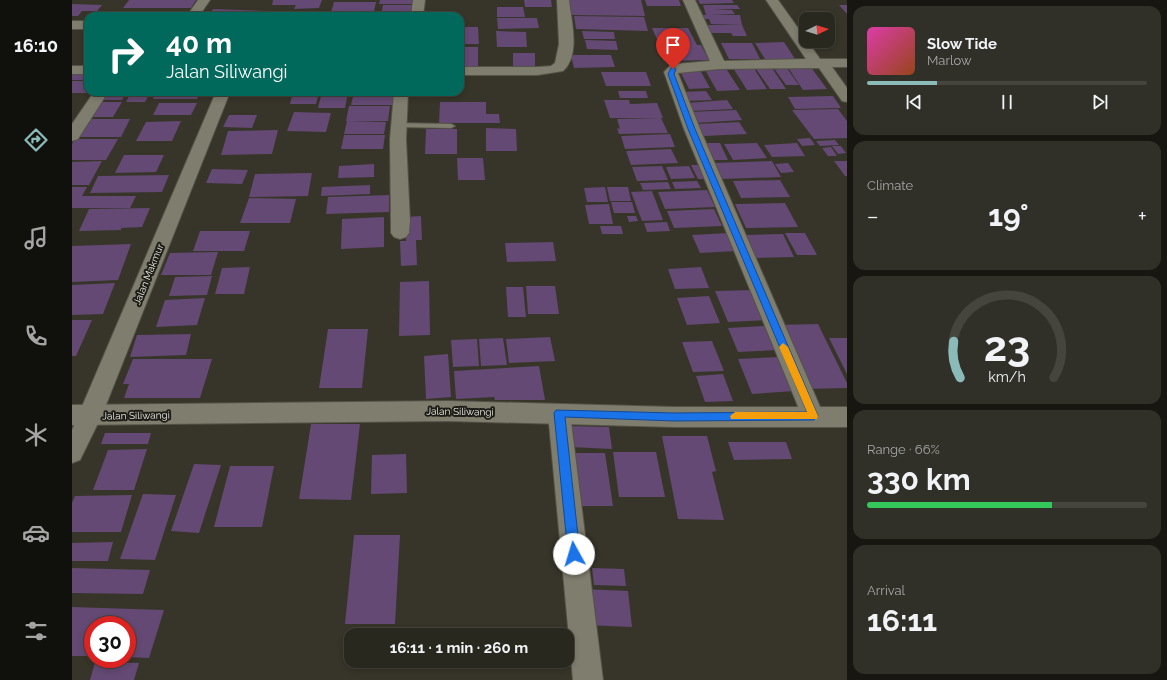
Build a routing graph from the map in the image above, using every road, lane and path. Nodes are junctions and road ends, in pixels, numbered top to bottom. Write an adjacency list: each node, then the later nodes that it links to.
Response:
1 (204, 0): 6 (street)
2 (420, 0): 7 (street)
3 (563, 0): 15 (street)
4 (689, 0): 12 (street)
5 (772, 0): 11 (street)
6 (196, 12)
7 (418, 12)
8 (72, 25): 9 (street)
9 (84, 25)
10 (847, 63): 11 (street)
11 (819, 64): 12 (street); 19 (street)
12 (719, 65): 26 (street)
13 (72, 70): 14 (street)
14 (84, 70)
15 (464, 71)
16 (98, 96): 22 (street)
17 (221, 96): 25 (street, Jalan Makmur)
18 (401, 96): 20 (street)
19 (847, 98)
20 (399, 125): 21 (lane); 23 (street)
21 (451, 126)
22 (72, 136)
23 (400, 233)
24 (559, 413): 25 (street, Jalan Siliwangi); 26 (street, Jalan Siliwangi); 29 (street)
25 (81, 415): 28 (street, Jalan Makmur)
26 (814, 416): 27 (street, Jalan Siliwangi)
27 (847, 417)
28 (72, 453)
29 (588, 680)

